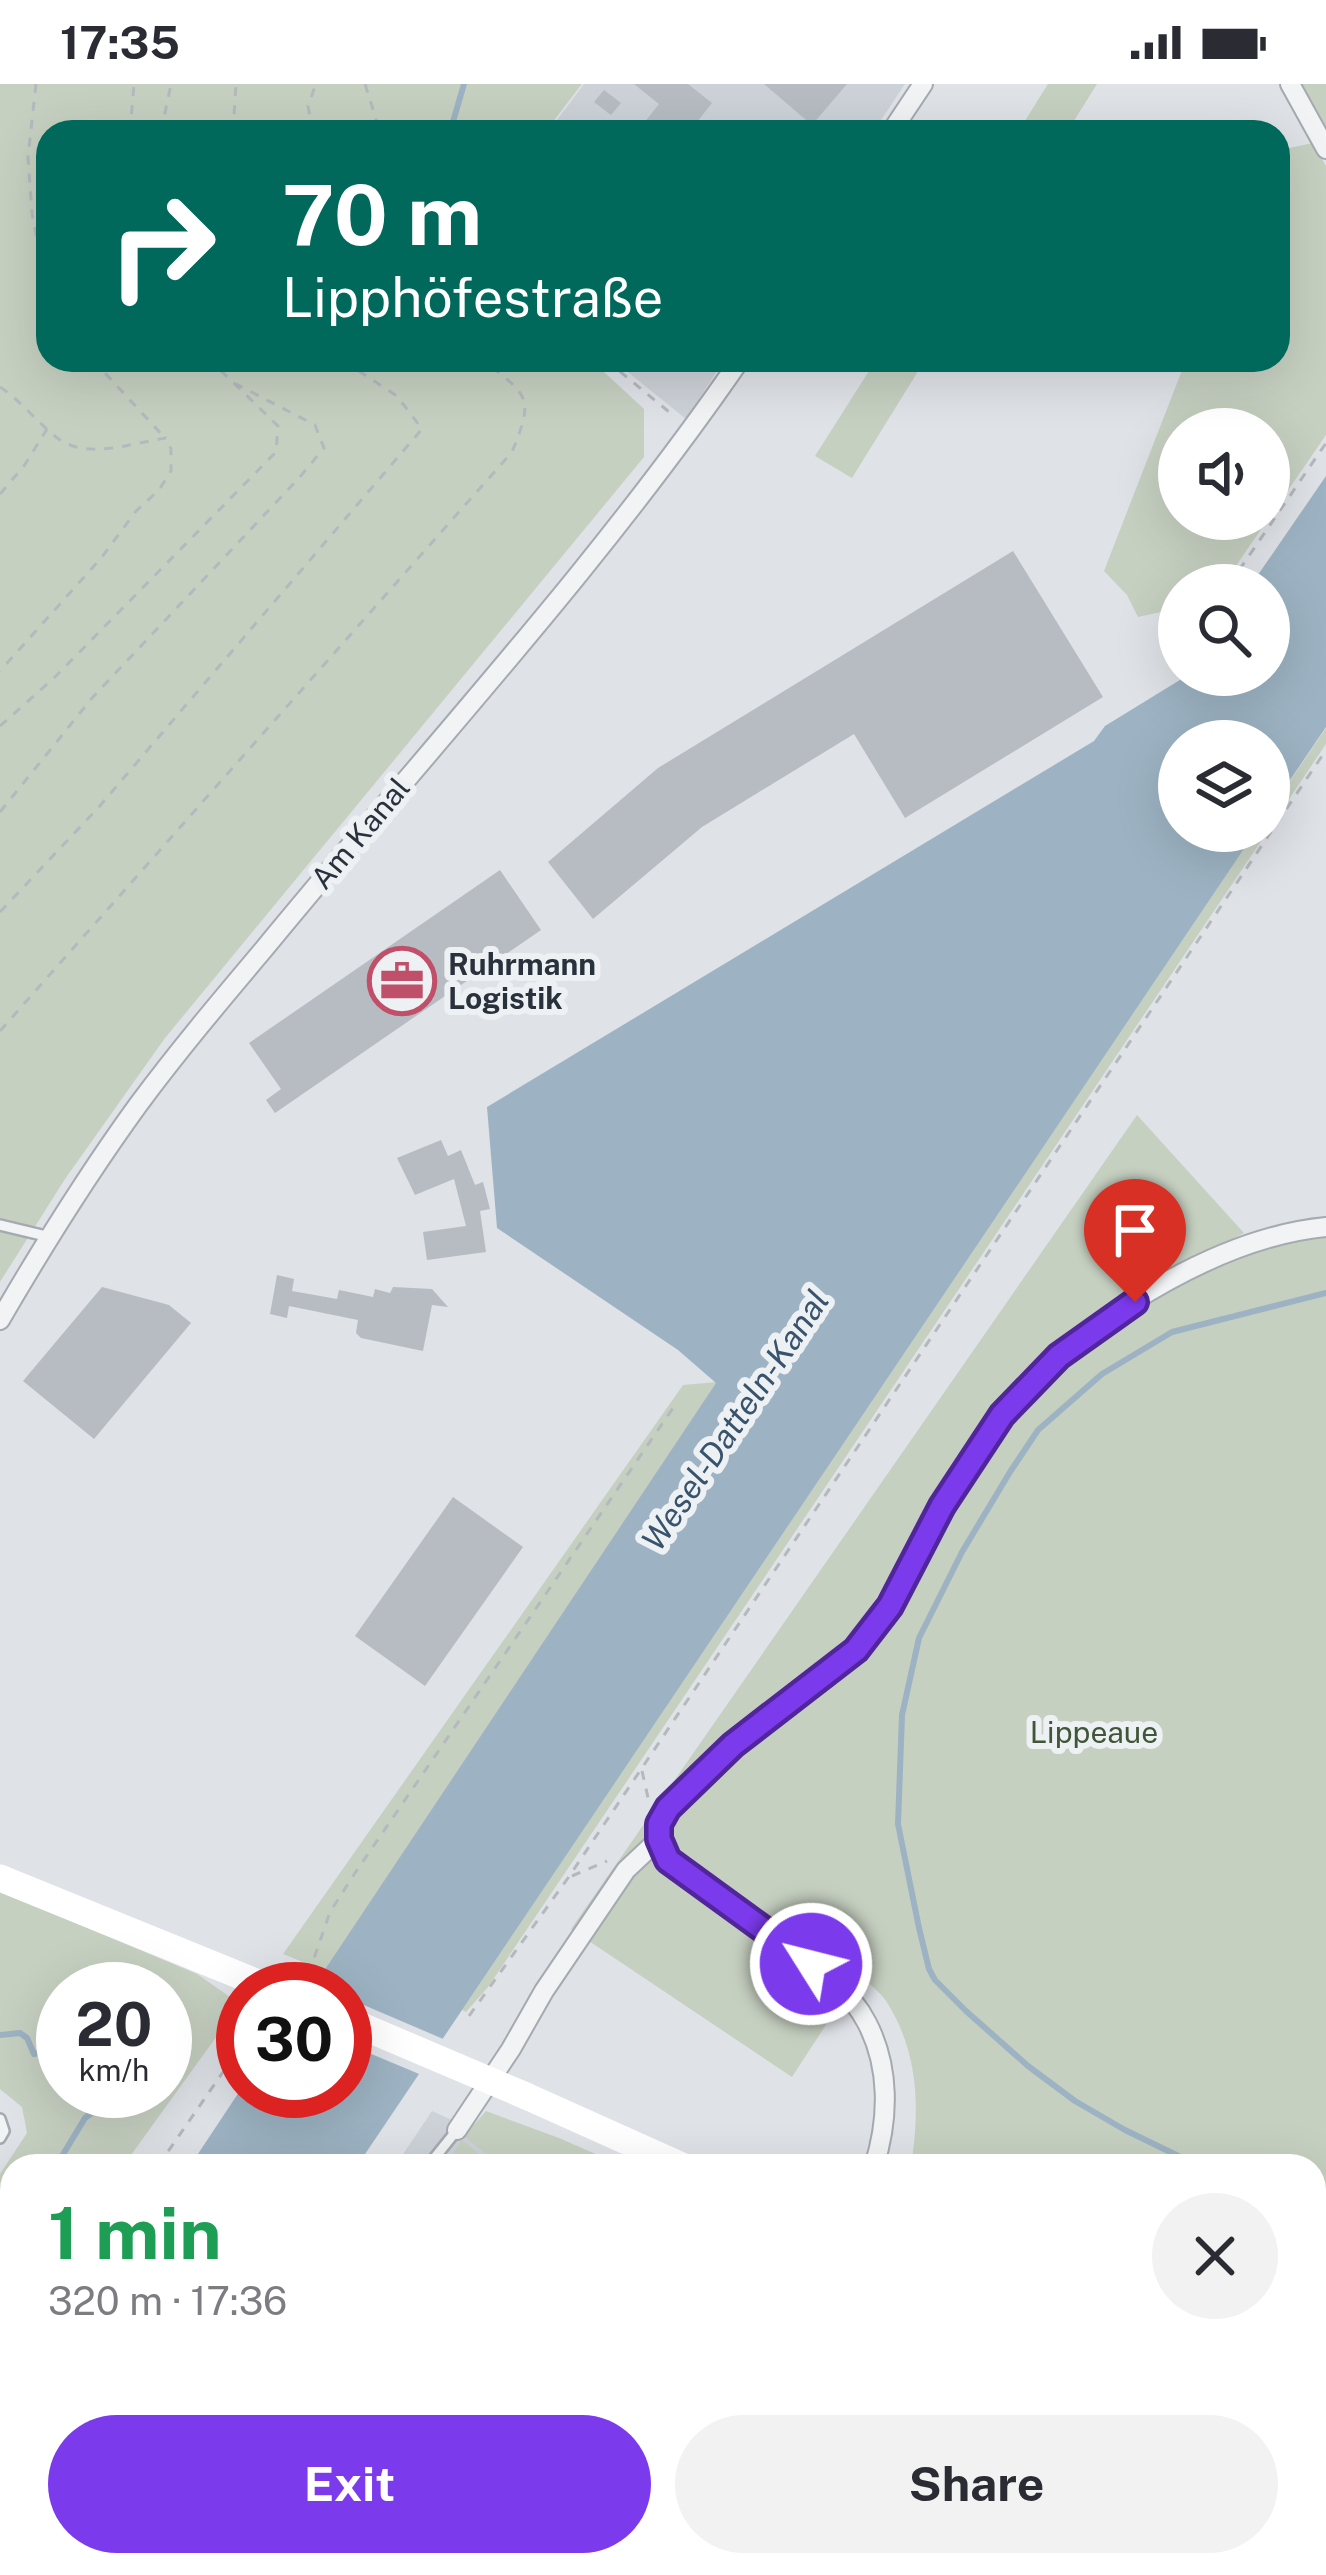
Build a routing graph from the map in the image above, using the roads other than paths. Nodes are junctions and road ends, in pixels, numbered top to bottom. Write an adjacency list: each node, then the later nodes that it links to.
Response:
1 (922, 84): 3 (street)
2 (1290, 84): 4 (street)
3 (899, 120)
4 (1326, 149)
5 (732, 372): 8 (street, Am Kanal)
6 (0, 1225): 8 (lane)
7 (1326, 1228): 10 (street)
8 (50, 1237): 9 (street, Am Kanal)
9 (0, 1320)
10 (659, 1839): 15 (street); 19 (street)
11 (0, 1878): 12 (main road)
12 (216, 1966)
13 (372, 2030): 18 (main road, bridge)
14 (0, 2119): 16 (lane)
15 (457, 2131): 17 (lane)
16 (0, 2138)
17 (438, 2154)
18 (655, 2154)
19 (878, 2154)

